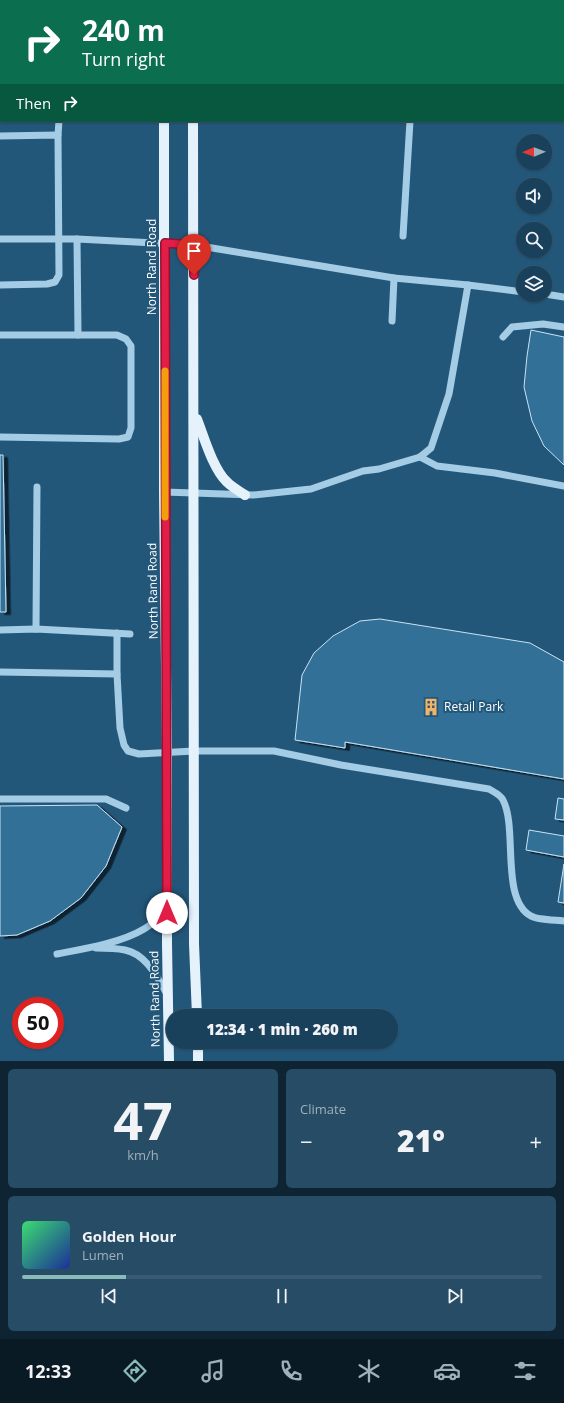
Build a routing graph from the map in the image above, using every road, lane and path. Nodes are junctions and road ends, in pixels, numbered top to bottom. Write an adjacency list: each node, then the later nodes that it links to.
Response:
1 (59, 122): 6 (street)
2 (164, 122): 11 (main road, North Rand Road)
3 (193, 122): 12 (main road)
4 (410, 122): 7 (street)
5 (0, 136): 6 (street)
6 (58, 136): 8 (street)
7 (403, 236)
8 (59, 238): 9 (street); 10 (street); 15 (street)
9 (0, 239)
10 (77, 239): 11 (street); 22 (street)
11 (165, 243): 12 (street); 29 (main road, North Rand Road)
12 (194, 245): 13 (street); 24 (main road)
13 (394, 278): 14 (street); 19 (street)
14 (468, 284): 16 (street); 26 (street)
15 (0, 285)
16 (516, 291)
17 (552, 295): 18 (street)
18 (564, 297)
19 (392, 320)
20 (564, 327): 23 (street)
21 (0, 335): 22 (street)
22 (78, 335): 25 (street)
23 (503, 337)
24 (194, 413): 30 (main road); 31 (main road)
25 (0, 437)
26 (420, 457): 27 (street); 31 (street)
27 (564, 486)
28 (37, 487): 32 (street)
29 (164, 492): 30 (street); 39 (main road, North Rand Road)
30 (195, 494): 31 (street); 38 (main road)
31 (246, 495)
32 (36, 629): 33 (street); 34 (street)
33 (0, 630)
34 (117, 633): 35 (street); 37 (street)
35 (130, 634)
36 (0, 672): 37 (street)
37 (117, 674): 39 (street)
38 (194, 751): 39 (street); 43 (street); 47 (main road)
39 (168, 753): 42 (main road, North Rand Road)
40 (0, 799): 41 (street)
41 (126, 808)
42 (167, 913): 44 (street); 46 (main road, North Rand Road)
43 (564, 921)
44 (88, 947): 45 (street); 46 (street)
45 (56, 954)
46 (168, 995): 49 (main road, North Rand Road)
47 (197, 1009)
48 (198, 1049): 50 (main road)
49 (169, 1061)
50 (198, 1061)

